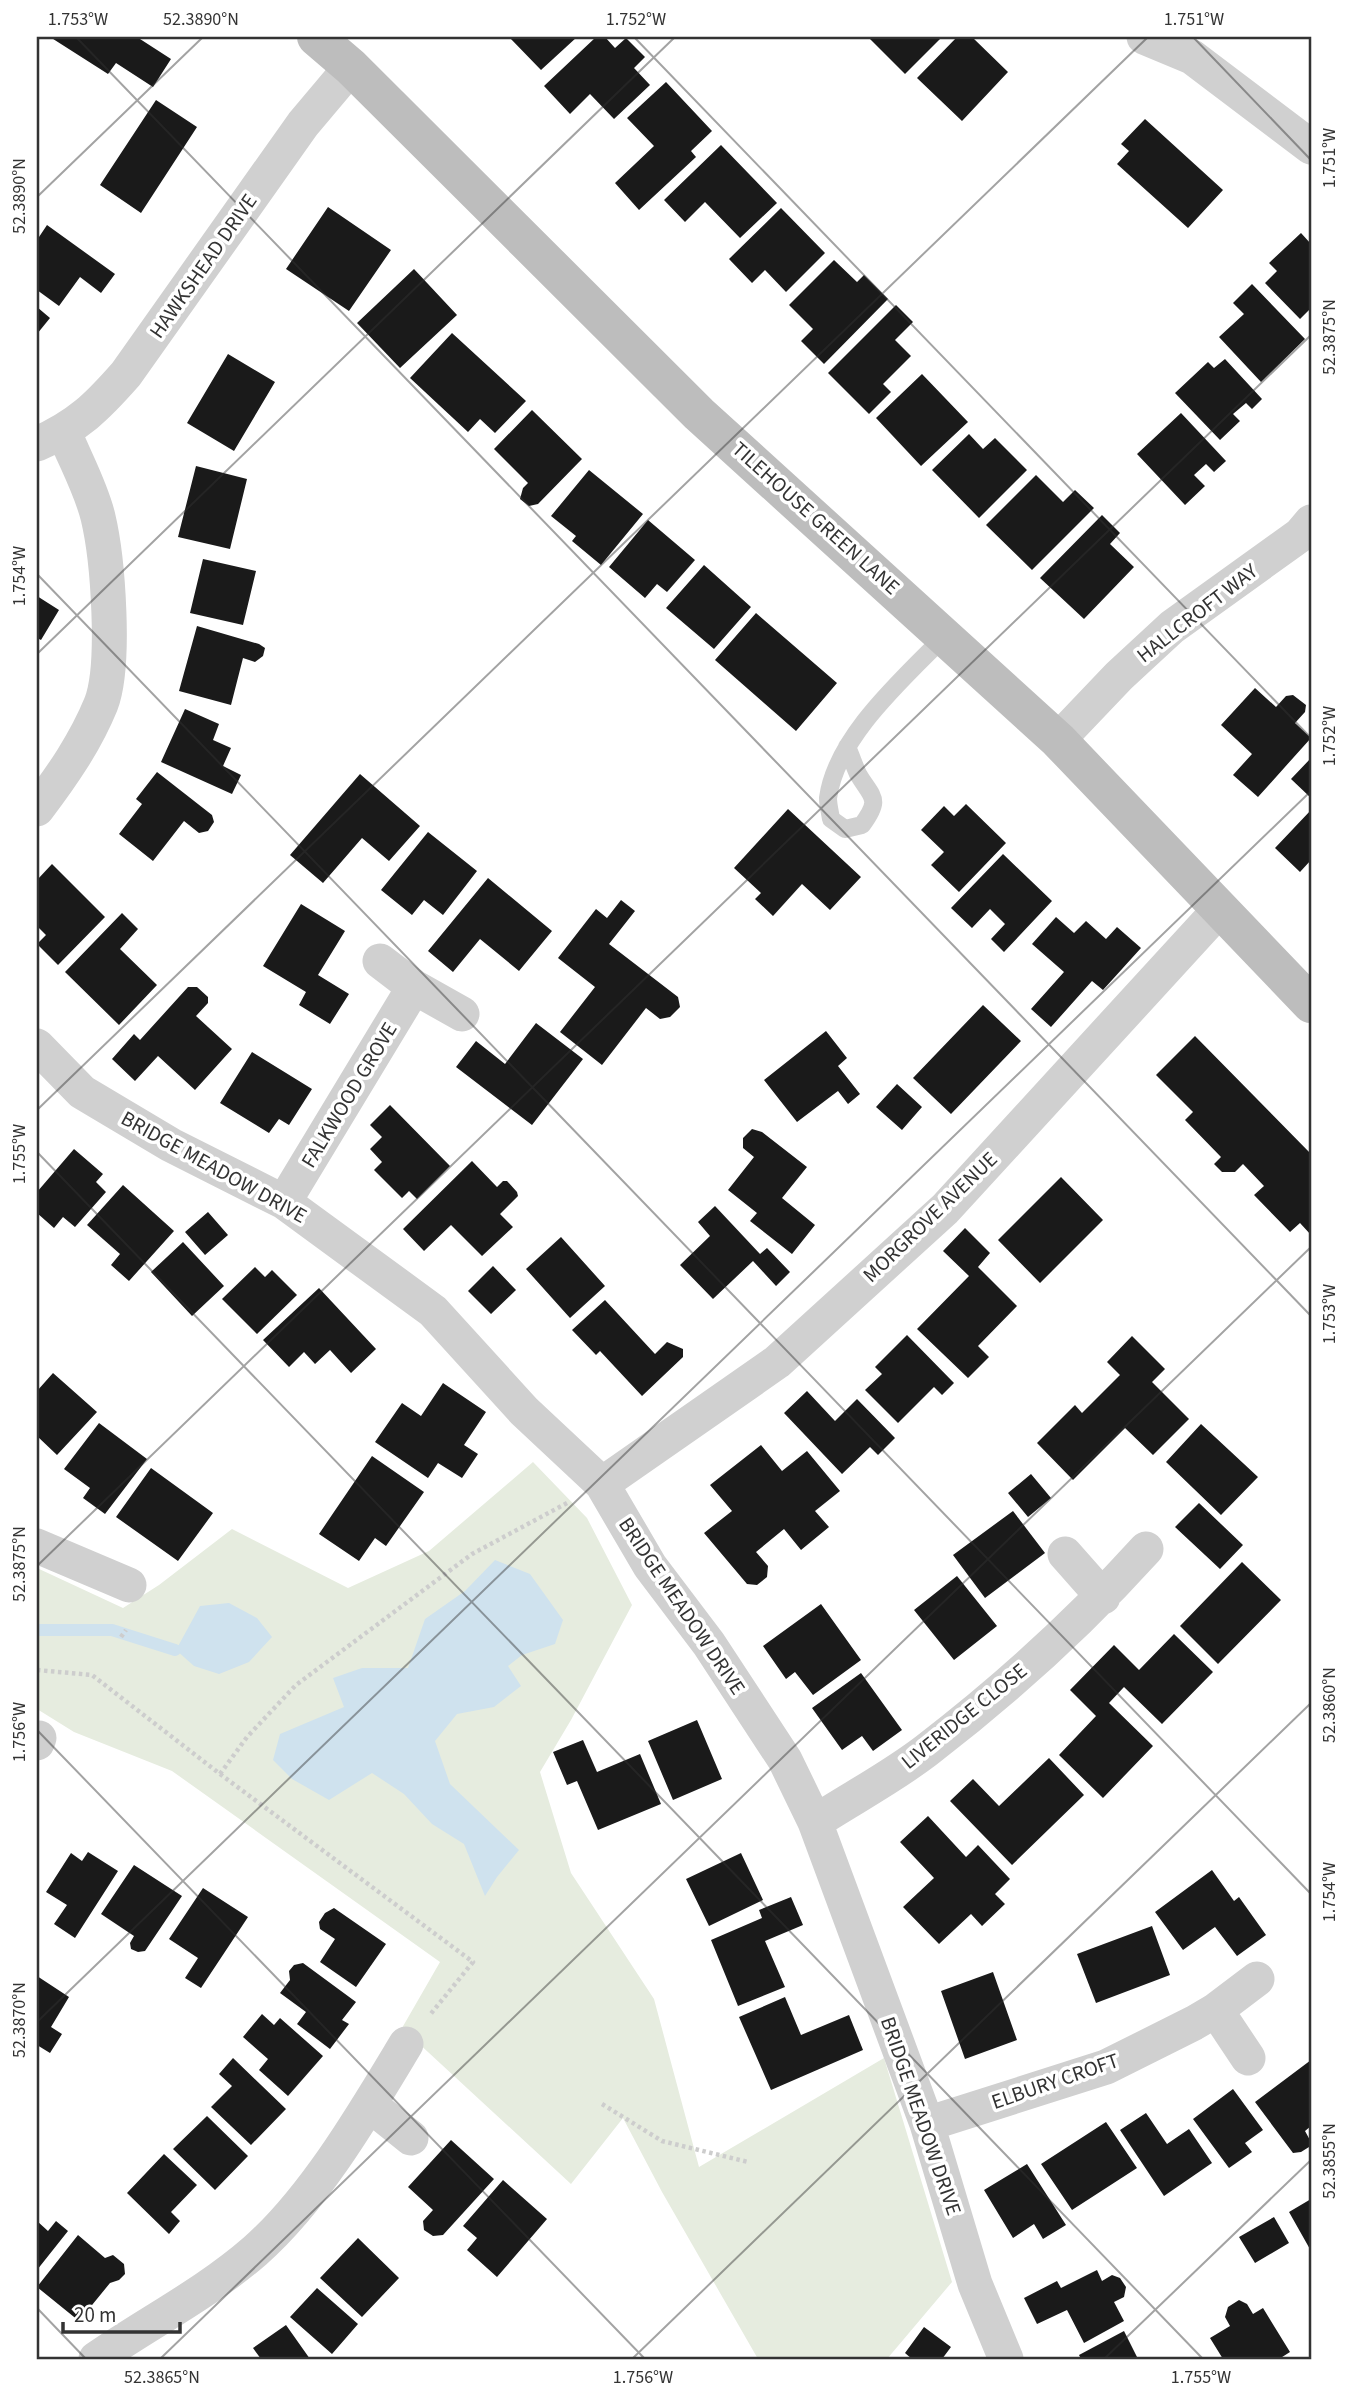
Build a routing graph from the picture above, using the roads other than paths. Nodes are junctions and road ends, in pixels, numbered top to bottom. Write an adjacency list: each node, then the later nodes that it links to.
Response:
1 (316, 37): 3 (street, TILEHOUSE GREEN LANE)
2 (1144, 37): 4 (street)
3 (351, 67): 5 (street, HAWKSHEAD DRIVE); 7 (street, TILEHOUSE GREEN LANE)
4 (1311, 147)
5 (50, 438): 10 (street)
6 (1311, 522): 8 (street, HALLCROFT WAY)
7 (945, 636): 8 (street, TILEHOUSE GREEN LANE); 9 (lane)
8 (1058, 740): 11 (street, TILEHOUSE GREEN LANE)
9 (847, 747)
10 (37, 809)
11 (1220, 909): 14 (street, TILEHOUSE GREEN LANE); 18 (street, MORGROVE AVENUE)
12 (380, 961): 13 (street)
13 (414, 987): 15 (street); 17 (street, FALKWOOD GROVE)
14 (1311, 1004)
15 (462, 1014)
16 (37, 1046): 17 (street, BRIDGE MEADOW DRIVE)
17 (284, 1202): 18 (street, BRIDGE MEADOW DRIVE)
18 (602, 1484): 24 (street, BRIDGE MEADOW DRIVE)
19 (37, 1546): 22 (street)
20 (1146, 1549): 23 (street, LIVERIDGE CLOSE)
21 (1065, 1554): 23 (street)
22 (130, 1585)
23 (1102, 1597): 24 (street, LIVERIDGE CLOSE)
24 (815, 1822): 30 (street, BRIDGE MEADOW DRIVE)
25 (1257, 1979): 26 (street, ELBURY CROFT)
26 (1216, 2010): 28 (street); 30 (street, ELBURY CROFT)
27 (406, 2044): 29 (street)
28 (1248, 2058)
29 (370, 2105): 31 (street); 32 (street)
30 (927, 2124): 33 (street, BRIDGE MEADOW DRIVE)
31 (411, 2138)
32 (96, 2359)
33 (1006, 2359)

